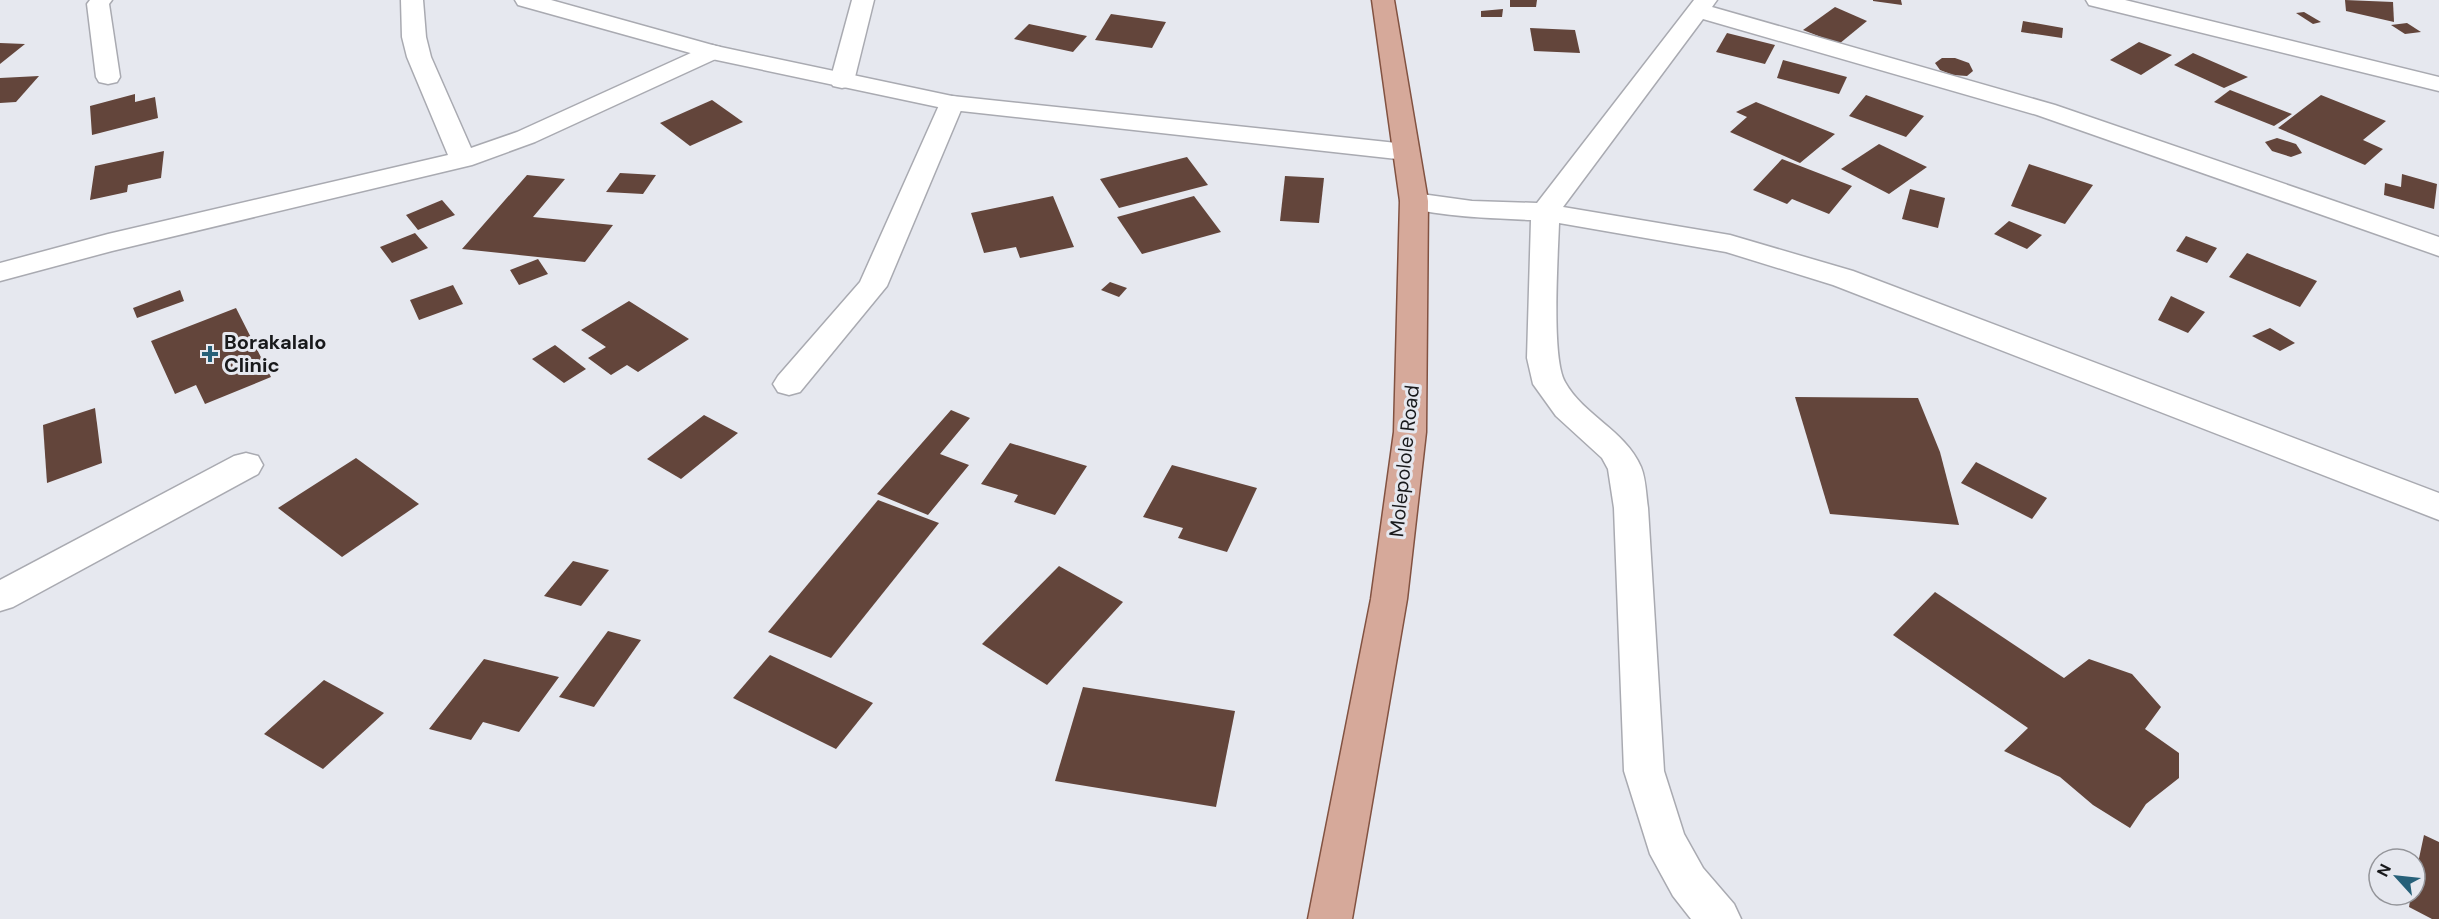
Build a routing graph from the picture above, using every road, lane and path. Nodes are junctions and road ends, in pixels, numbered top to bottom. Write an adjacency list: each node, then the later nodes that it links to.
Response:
1 (101, 0): 9 (street)
2 (412, 0): 14 (street)
3 (526, 0): 8 (street)
4 (863, 0): 10 (street)
5 (1383, 0): 13 (main road, Molepolole Road)
6 (2097, 0): 11 (street)
7 (1703, 5): 16 (street); 17 (street)
8 (712, 52): 10 (street); 14 (street)
9 (108, 77)
10 (842, 81): 12 (street)
11 (2439, 84)
12 (952, 103): 13 (street); 19 (street)
13 (1406, 152): 15 (main road, Molepolole Road)
14 (463, 159): 18 (street)
15 (1414, 201): 16 (street); 23 (main road, Molepolole Road)
16 (1545, 212): 21 (street); 24 (street)
17 (2439, 247)
18 (0, 273)
19 (789, 384)
20 (246, 465): 22 (street)
21 (2439, 507)
22 (0, 597)
23 (1330, 919)
24 (1719, 919)

